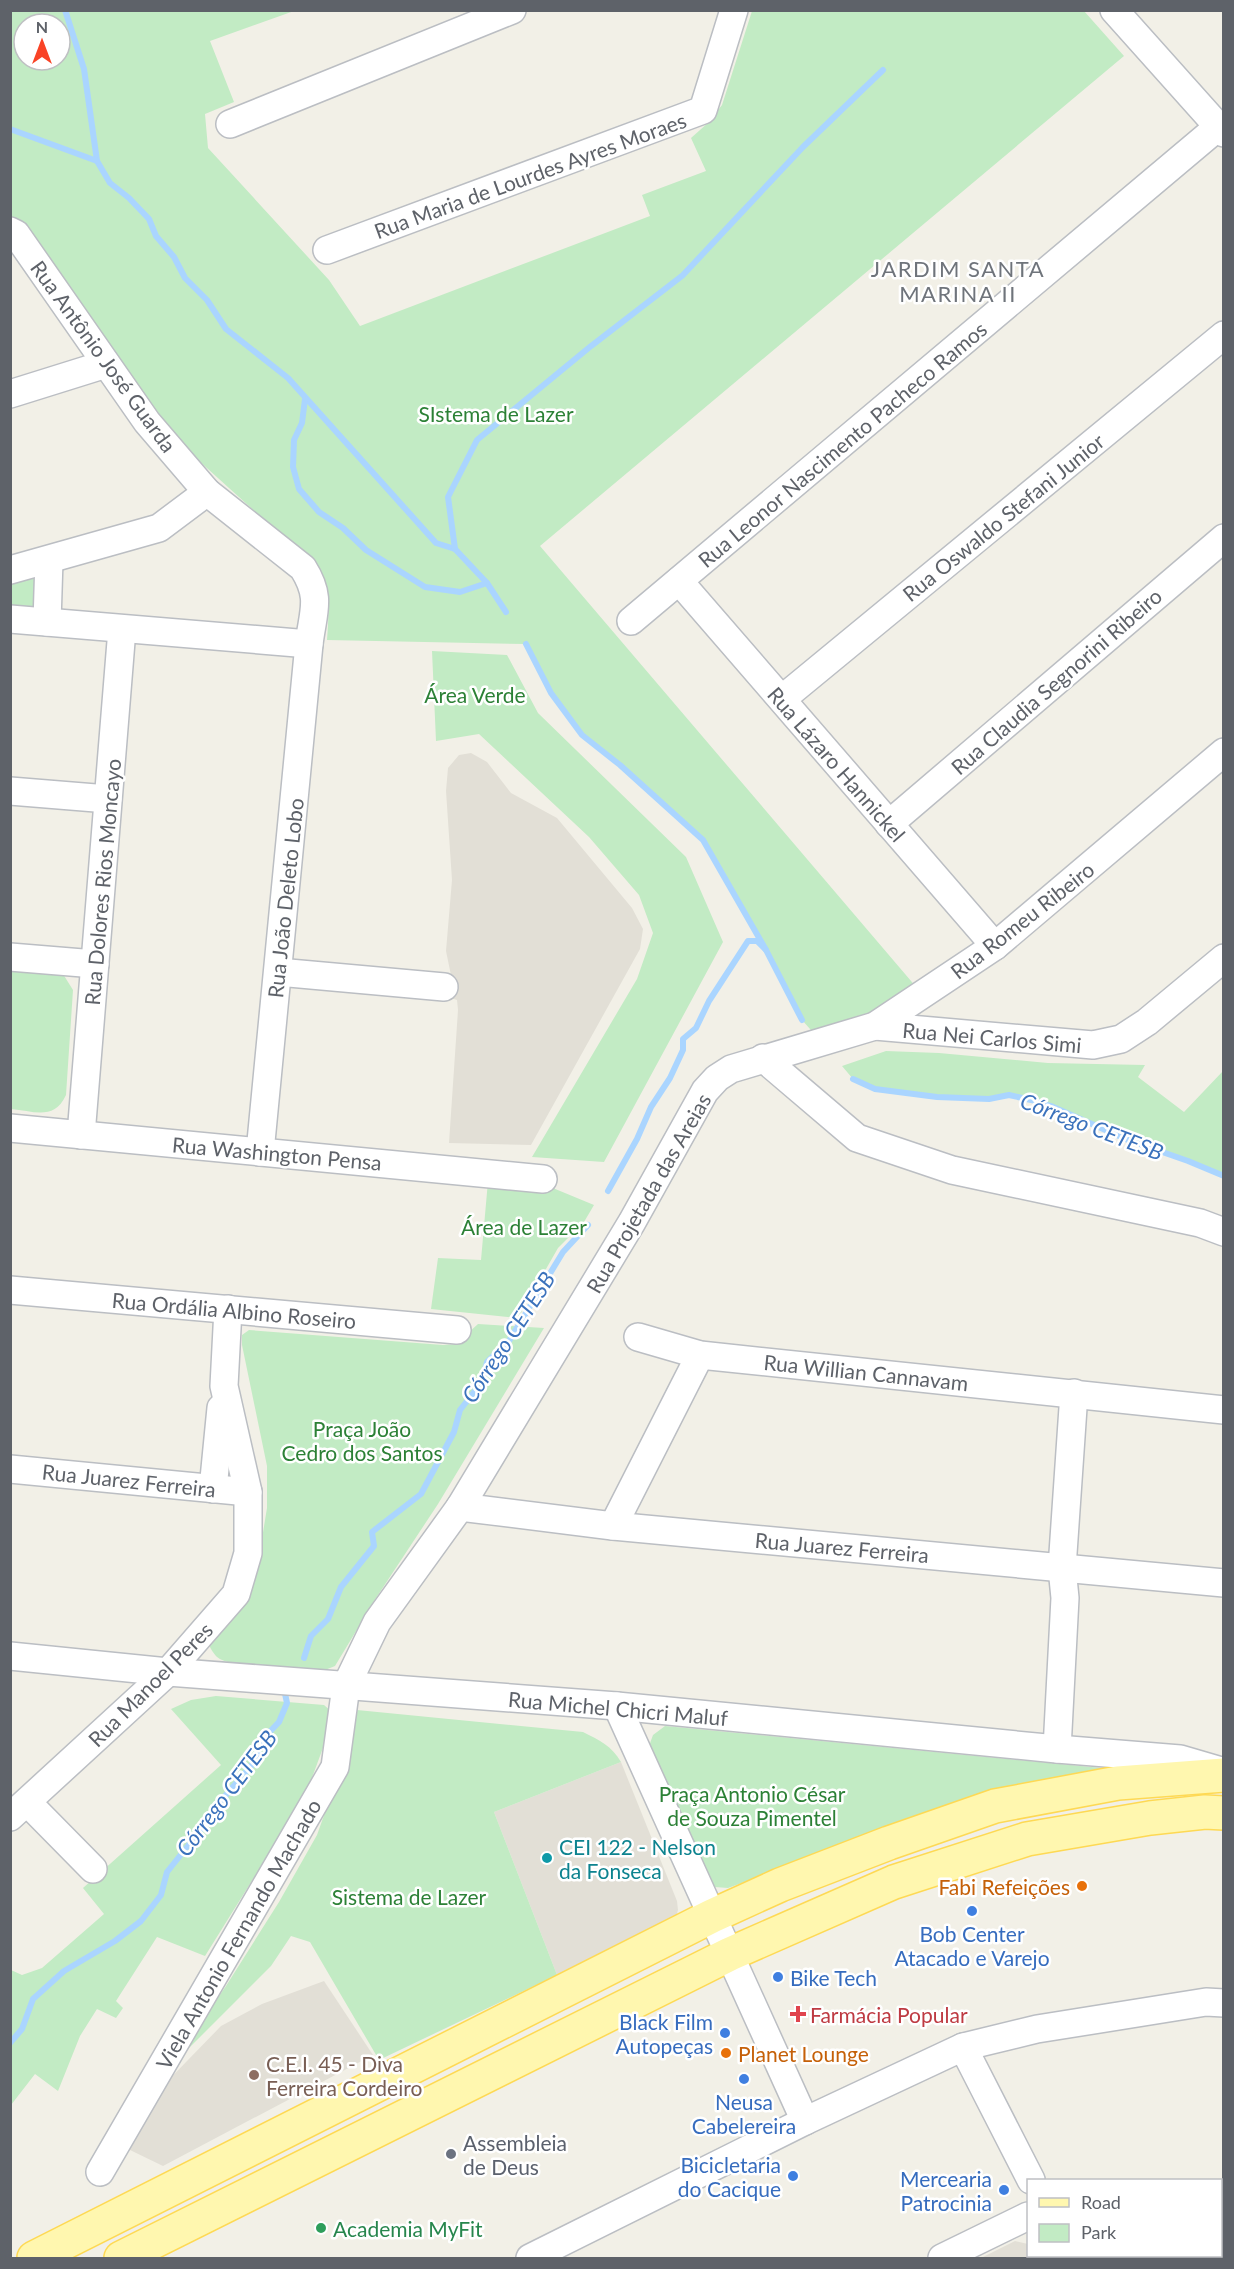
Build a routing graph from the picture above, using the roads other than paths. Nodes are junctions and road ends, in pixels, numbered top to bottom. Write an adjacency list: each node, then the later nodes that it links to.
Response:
1 (512, 10): 4 (street)
2 (734, 10): 8 (street, Rua Maria de Lourdes Ayres Moraes)
3 (1114, 10): 6 (street)
4 (455, 21): 5 (street)
5 (230, 124)
6 (1221, 130): 16 (street, Rua Leonor Nascimento Pacheco Ramos)
7 (10, 231): 10 (street, Rua Antônio José Guarda)
8 (327, 250)
9 (1224, 335): 22 (street, Rua Oswaldo Stefani Junior)
10 (106, 364): 11 (street); 12 (street, Rua Antônio José Guarda)
11 (10, 394)
12 (207, 492): 14 (street); 21 (street, Rua Antônio José Guarda)
13 (1224, 538): 26 (street, Rua Claudia Segnorini Ribeiro)
14 (49, 560): 15 (street); 19 (street)
15 (10, 570)
16 (679, 581): 18 (street, Rua Leonor Nascimento Pacheco Ramos); 22 (street, Rua Lázaro Hannickel)
17 (10, 619): 19 (street)
18 (631, 621)
19 (47, 622): 20 (street)
20 (122, 628): 21 (street); 25 (street, Rua Dolores Rios Moncayo)
21 (309, 644): 31 (street, Rua João Deleto Lobo)
22 (782, 699): 26 (street, Rua Lázaro Hannickel)
23 (1224, 752): 27 (street, Rua Romeu Ribeiro)
24 (10, 790): 25 (street)
25 (108, 799): 30 (street, Rua Dolores Rios Moncayo)
26 (889, 824): 27 (street, Rua Lázaro Hannickel)
27 (995, 946): 33 (street, Rua Romeu Ribeiro)
28 (10, 957): 30 (street)
29 (1224, 958): 33 (street, Rua Nei Carlos Simi)
30 (95, 964): 36 (street, Rua Dolores Rios Moncayo)
31 (278, 972): 32 (street); 37 (street, Rua João Deleto Lobo)
32 (444, 987)
33 (869, 1028): 34 (street, Rua Romeu Ribeiro)
34 (763, 1058): 39 (street); 51 (street, Rua Projetada das Areias)
35 (10, 1128): 36 (street, Rua Washington Pensa)
36 (81, 1135): 37 (street, Rua Washington Pensa)
37 (260, 1152): 38 (street, Rua Washington Pensa)
38 (543, 1179)
39 (1224, 1232)
40 (10, 1290): 41 (street, Rua Ordália Albino Roseiro)
41 (228, 1309): 42 (street, Rua Ordália Albino Roseiro); 45 (street, Rua Manoel Peres)
42 (457, 1330)
43 (638, 1337): 44 (street, Rua Willian Cannavam)
44 (700, 1355): 46 (street, Rua Willian Cannavam); 52 (street)
45 (224, 1386): 49 (street, Rua Manoel Peres); 50 (street, Rua Manoel Peres)
46 (1074, 1393): 47 (street, Rua Willian Cannavam); 53 (street)
47 (1224, 1410)
48 (10, 1469): 49 (street, Rua Juarez Ferreira)
49 (213, 1489): 50 (street, Rua Juarez Ferreira)
50 (248, 1492): 56 (street, Rua Manoel Peres)
51 (460, 1508): 52 (street, Rua Juarez Ferreira); 57 (street, Rua Projetada das Areias)
52 (613, 1526): 53 (street, Rua Juarez Ferreira)
53 (1062, 1568): 54 (street, Rua Juarez Ferreira); 59 (street)
54 (1224, 1582)
55 (10, 1656): 56 (street, Rua Michel Chicri Maluf)
56 (168, 1672): 57 (street, Rua Michel Chicri Maluf); 61 (street, Rua Manoel Peres)
57 (346, 1686): 58 (street, Rua Michel Chicri Maluf); 69 (street, Viela Antonio Fernando Machado)
58 (617, 1706): 59 (street, Rua Michel Chicri Maluf); 64 (street)
59 (1057, 1749): 60 (street, Rua Michel Chicri Maluf)
60 (1224, 1774): 64 (main road)
61 (19, 1809): 63 (street)
62 (1224, 1813): 65 (main road)
63 (93, 1869)
64 (712, 1916): 65 (street); 72 (main road)
65 (730, 1954): 68 (street); 73 (main road)
66 (1224, 2003): 67 (street)
67 (963, 2047): 68 (street); 70 (street)
68 (805, 2121): 74 (street)
69 (100, 2172)
70 (1030, 2179)
71 (1027, 2217): 75 (street)
72 (34, 2259)
73 (122, 2259)
74 (530, 2259)
75 (942, 2259)

